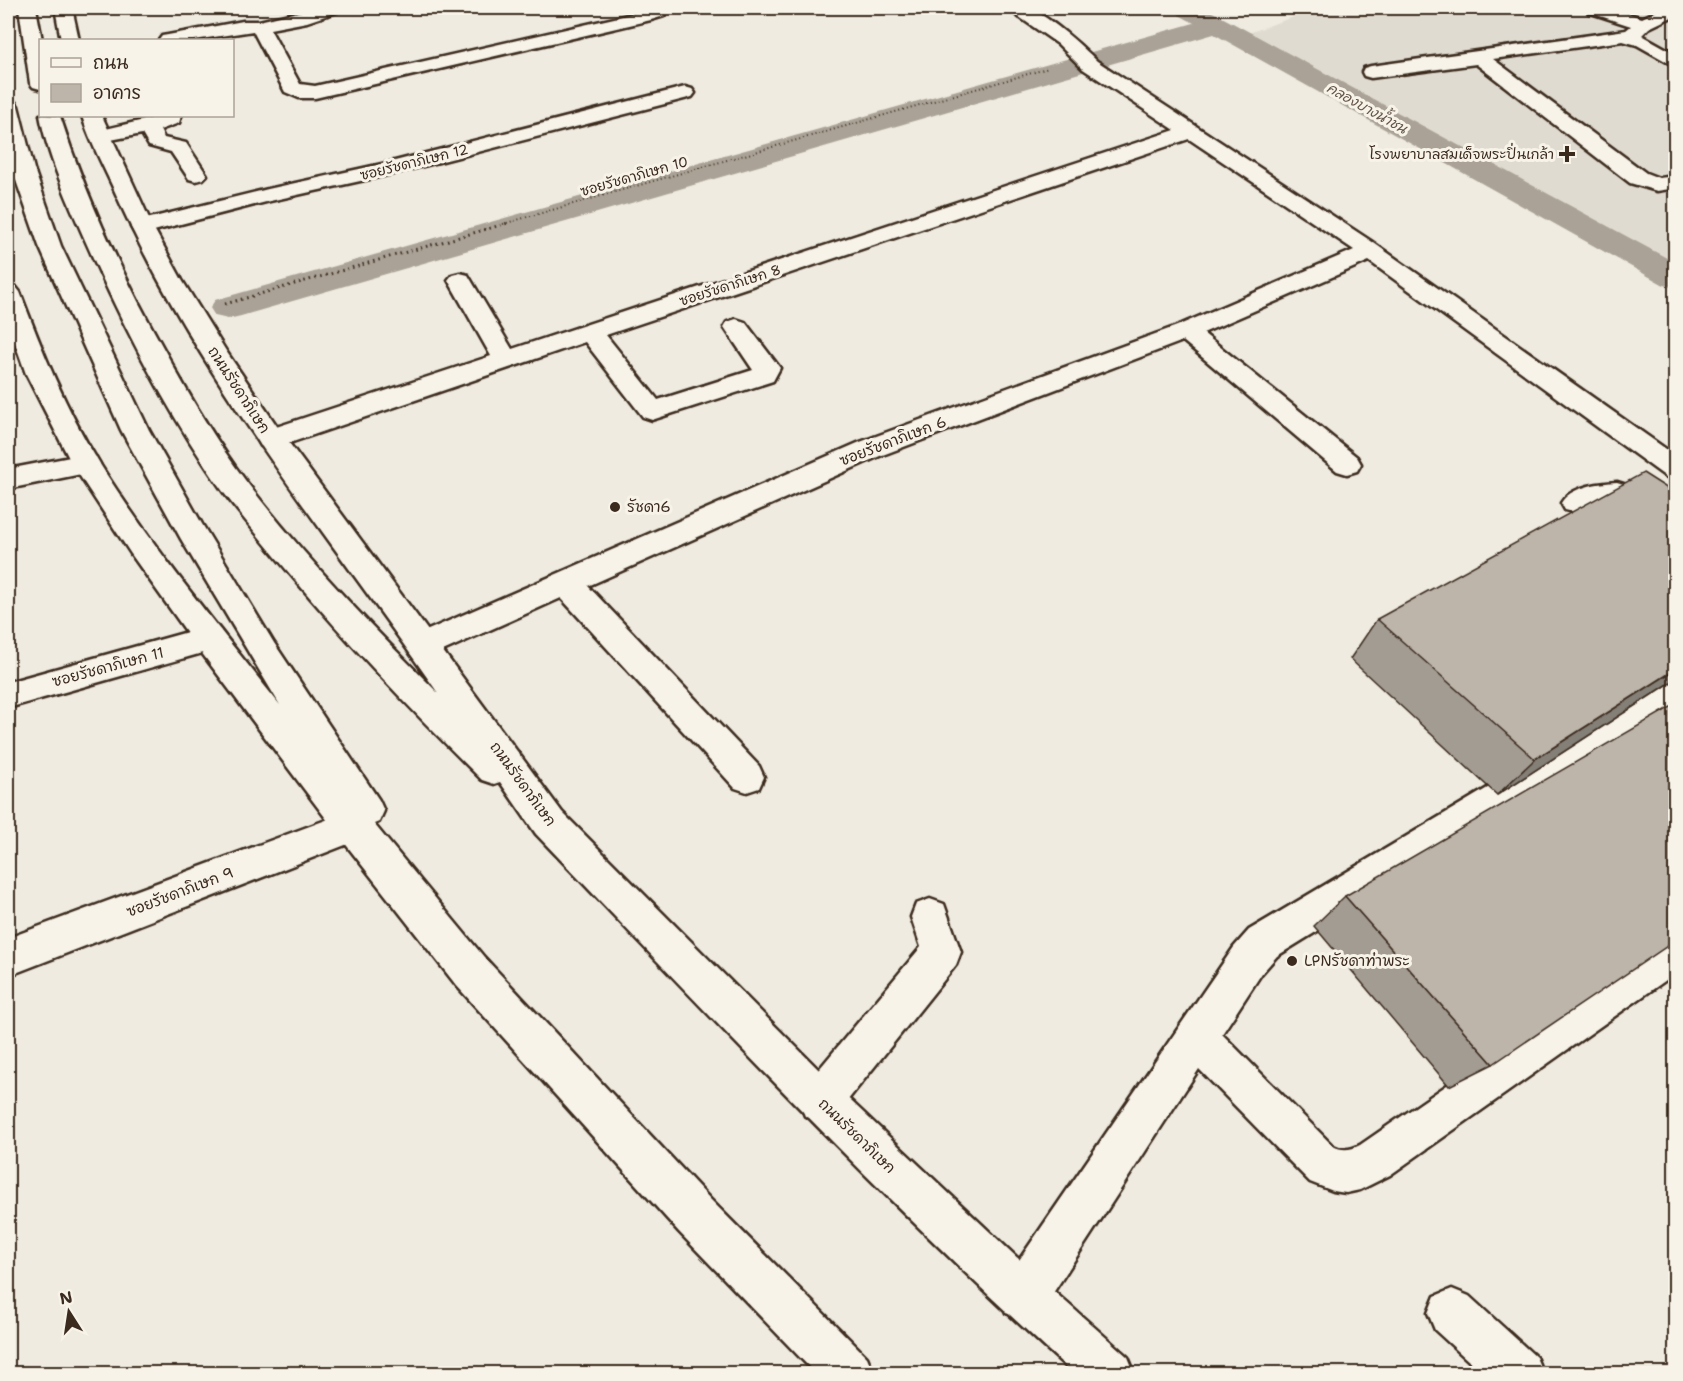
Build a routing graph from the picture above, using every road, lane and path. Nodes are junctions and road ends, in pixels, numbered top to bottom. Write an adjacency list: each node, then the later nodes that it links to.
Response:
1 (27, 8): 16 (main road)
2 (63, 8): 10 (main road)
3 (331, 8): 8 (main road)
4 (655, 8): 8 (main road)
5 (1015, 8): 13 (main road)
6 (1594, 8): 9 (main road)
7 (1674, 10): 9 (main road)
8 (259, 26): 11 (main road)
9 (1636, 30): 12 (main road); 14 (main road)
10 (69, 39)
11 (173, 39)
12 (1480, 58): 15 (main road); 25 (main road)
13 (1087, 61): 23 (main road); 30 (path, ซอยรัชดาภิเษก 10)
14 (1676, 62)
15 (1371, 72)
16 (39, 77)
17 (686, 93): 26 (main road, ซอยรัชดาภิเษก 12)
18 (8, 106): 53 (main road)
19 (50, 117): 48 (main road)
20 (171, 117): 22 (main road)
21 (96, 126): 22 (main road); 26 (main road, ถนนรัชดาภิเษก)
22 (148, 126): 24 (main road)
23 (1189, 132): 27 (main road); 32 (main road, ซอยรัชดาภิเษก 8)
24 (196, 175)
25 (1676, 182)
26 (142, 227): 30 (main road, ถนนรัชดาภิเษก)
27 (1370, 252): 33 (main road, ซอยรัชดาภิเษก 6); 38 (main road)
28 (460, 280): 34 (main road)
29 (8, 292): 36 (main road)
30 (190, 314): 35 (main road, ถนนรัชดาภิเษก)
31 (736, 327): 32 (main road)
32 (590, 331): 34 (main road, ซอยรัชดาภิเษก 8)
33 (1186, 331): 37 (main road); 42 (main road, ซอยรัชดาภิเษก 6)
34 (505, 359): 35 (main road, ซอยรัชดาภิเษก 8)
35 (271, 439): 44 (main road, ถนนรัชดาภิเษก)
36 (86, 464): 39 (main road); 43 (main road)
37 (1347, 464)
38 (1676, 470)
39 (8, 479)
40 (1575, 503): 41 (main road)
41 (1676, 523)
42 (566, 583): 44 (main road, ซอยรัชดาภิเษก 6); 47 (main road)
43 (209, 639): 46 (main road, ซอยรัชดาภิเษก 11); 49 (main road)
44 (423, 646): 48 (main road, ถนนรัชดาภิเษก)
45 (1676, 693): 54 (main road)
46 (8, 695)
47 (747, 777)
48 (549, 823): 55 (main road, ถนนรัชดาภิเษก)
49 (353, 826): 52 (main road, ซอยรัชดาภิเษก 9); 53 (main road)
50 (930, 917): 55 (main road)
51 (1676, 950): 54 (main road)
52 (8, 957)
53 (470, 971): 58 (main road)
54 (1197, 1037): 56 (main road)
55 (820, 1101): 56 (main road, ถนนรัชดาภิเษก)
56 (1023, 1296): 59 (main road, ถนนรัชดาภิเษก)
57 (1452, 1313): 60 (main road)
58 (850, 1374)
59 (1111, 1374)
60 (1520, 1374)

